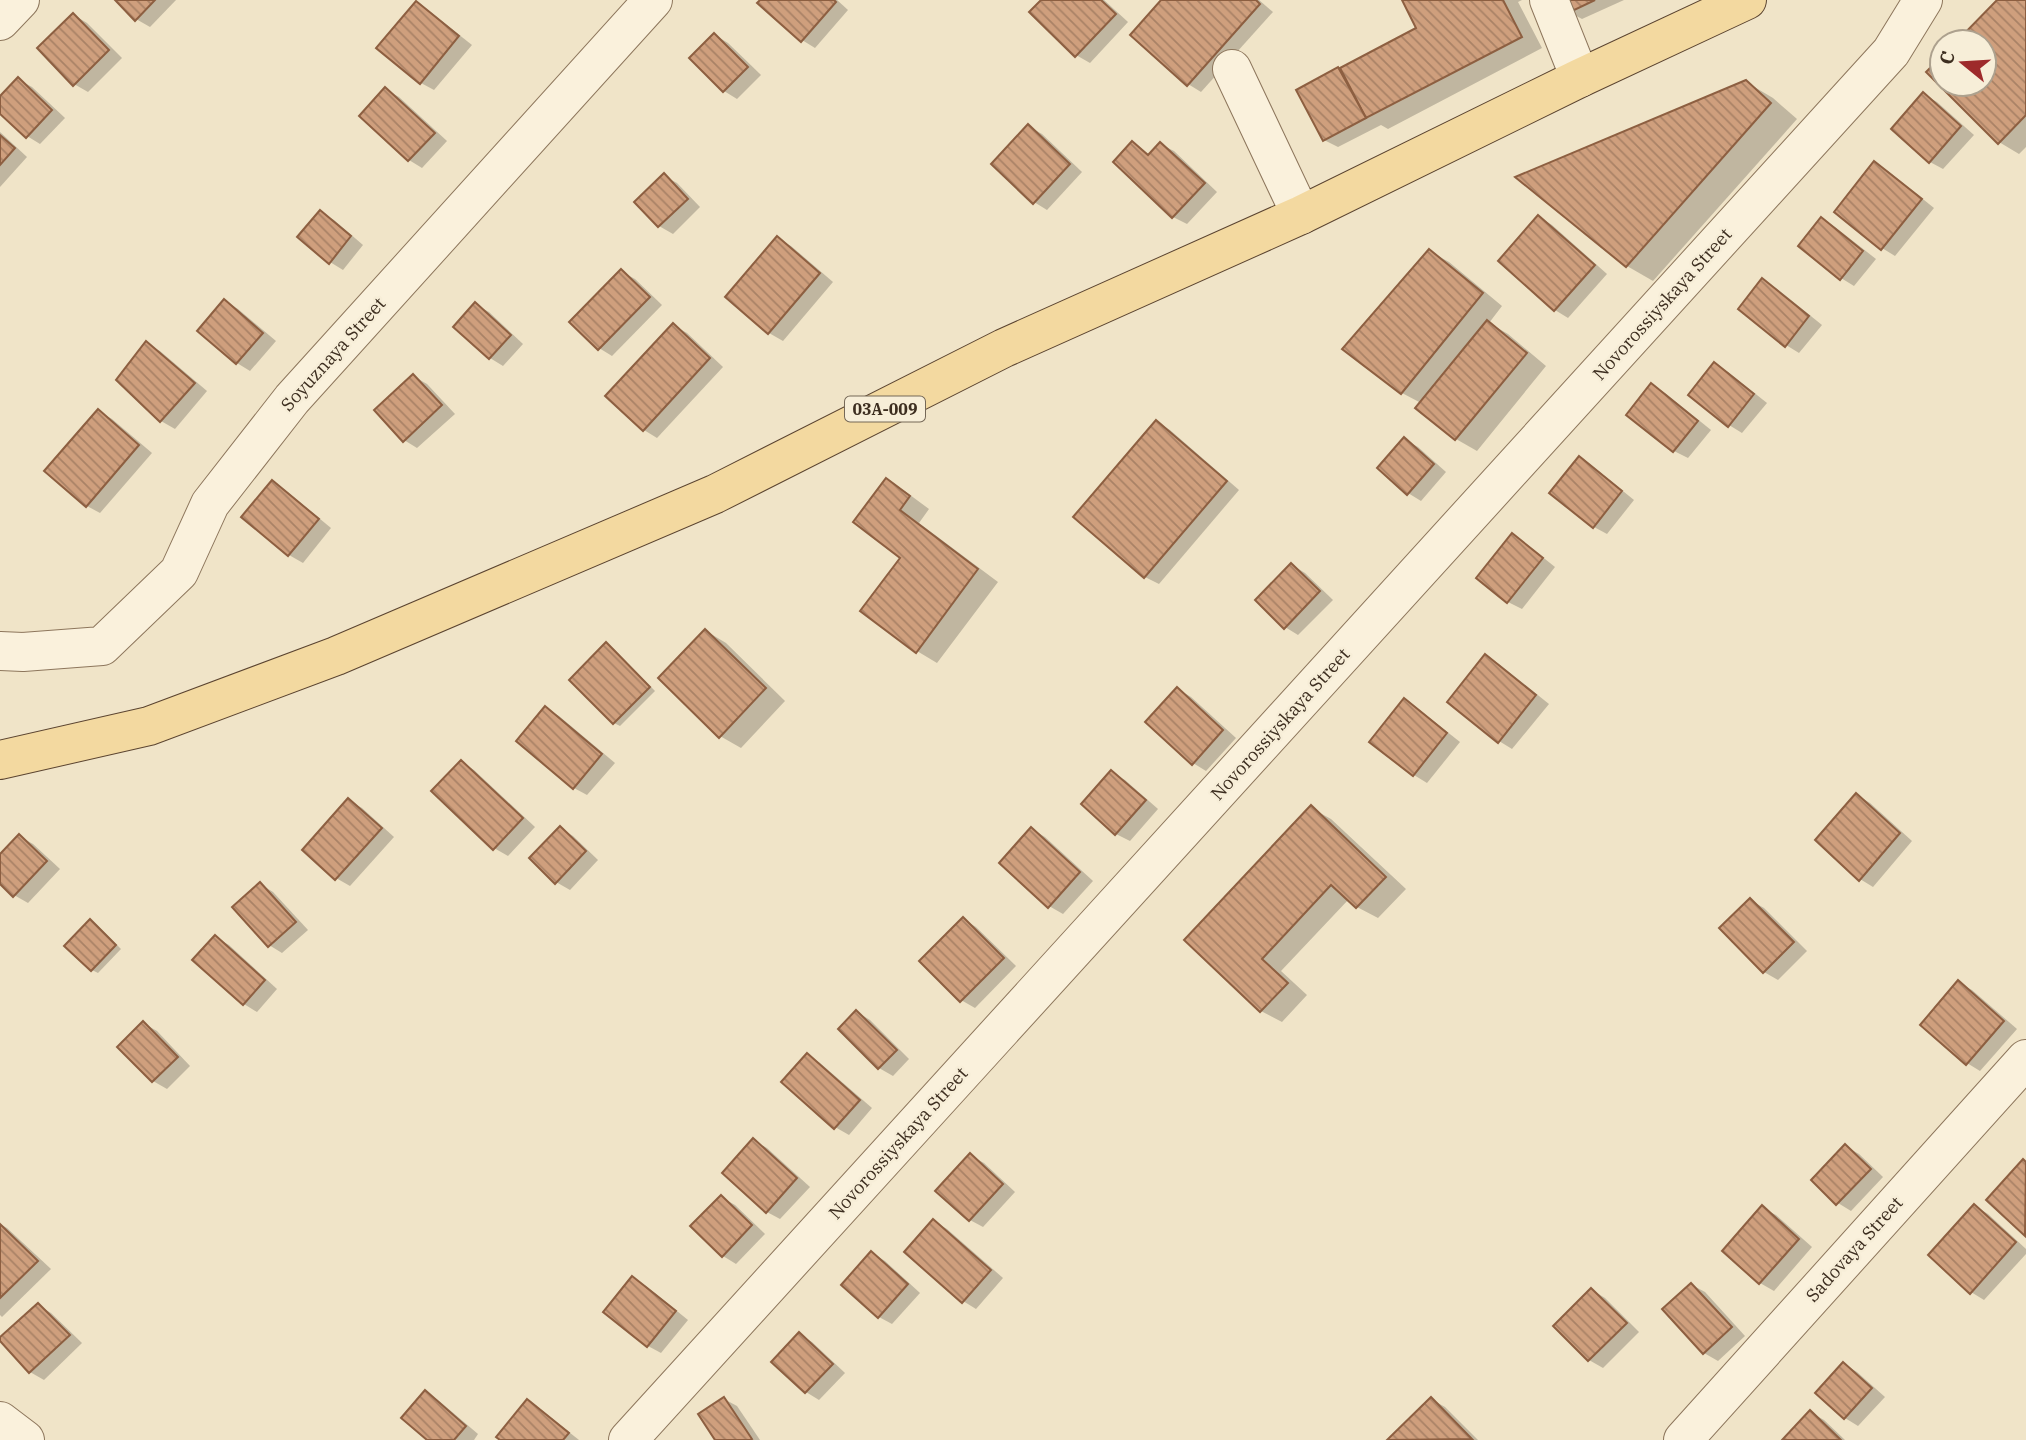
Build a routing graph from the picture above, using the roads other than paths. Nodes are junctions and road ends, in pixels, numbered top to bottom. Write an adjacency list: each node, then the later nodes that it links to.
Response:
1 (20, 0): 6 (street)
2 (653, 0): 10 (street, Soyuznaya Street)
3 (1549, 0): 8 (street)
4 (1747, 0): 8 (main road, 03А-009)
5 (1923, 0): 15 (street, Novorossiyskaya Street)
6 (0, 20)
7 (1233, 69): 9 (street)
8 (1580, 78): 9 (main road, 03А-009)
9 (1301, 215): 11 (main road, 03А-009)
10 (0, 651)
11 (0, 760)
12 (2026, 1059): 16 (street, Sadovaya Street)
13 (0, 1421): 14 (street)
14 (25, 1440)
15 (628, 1440)
16 (1683, 1440)

